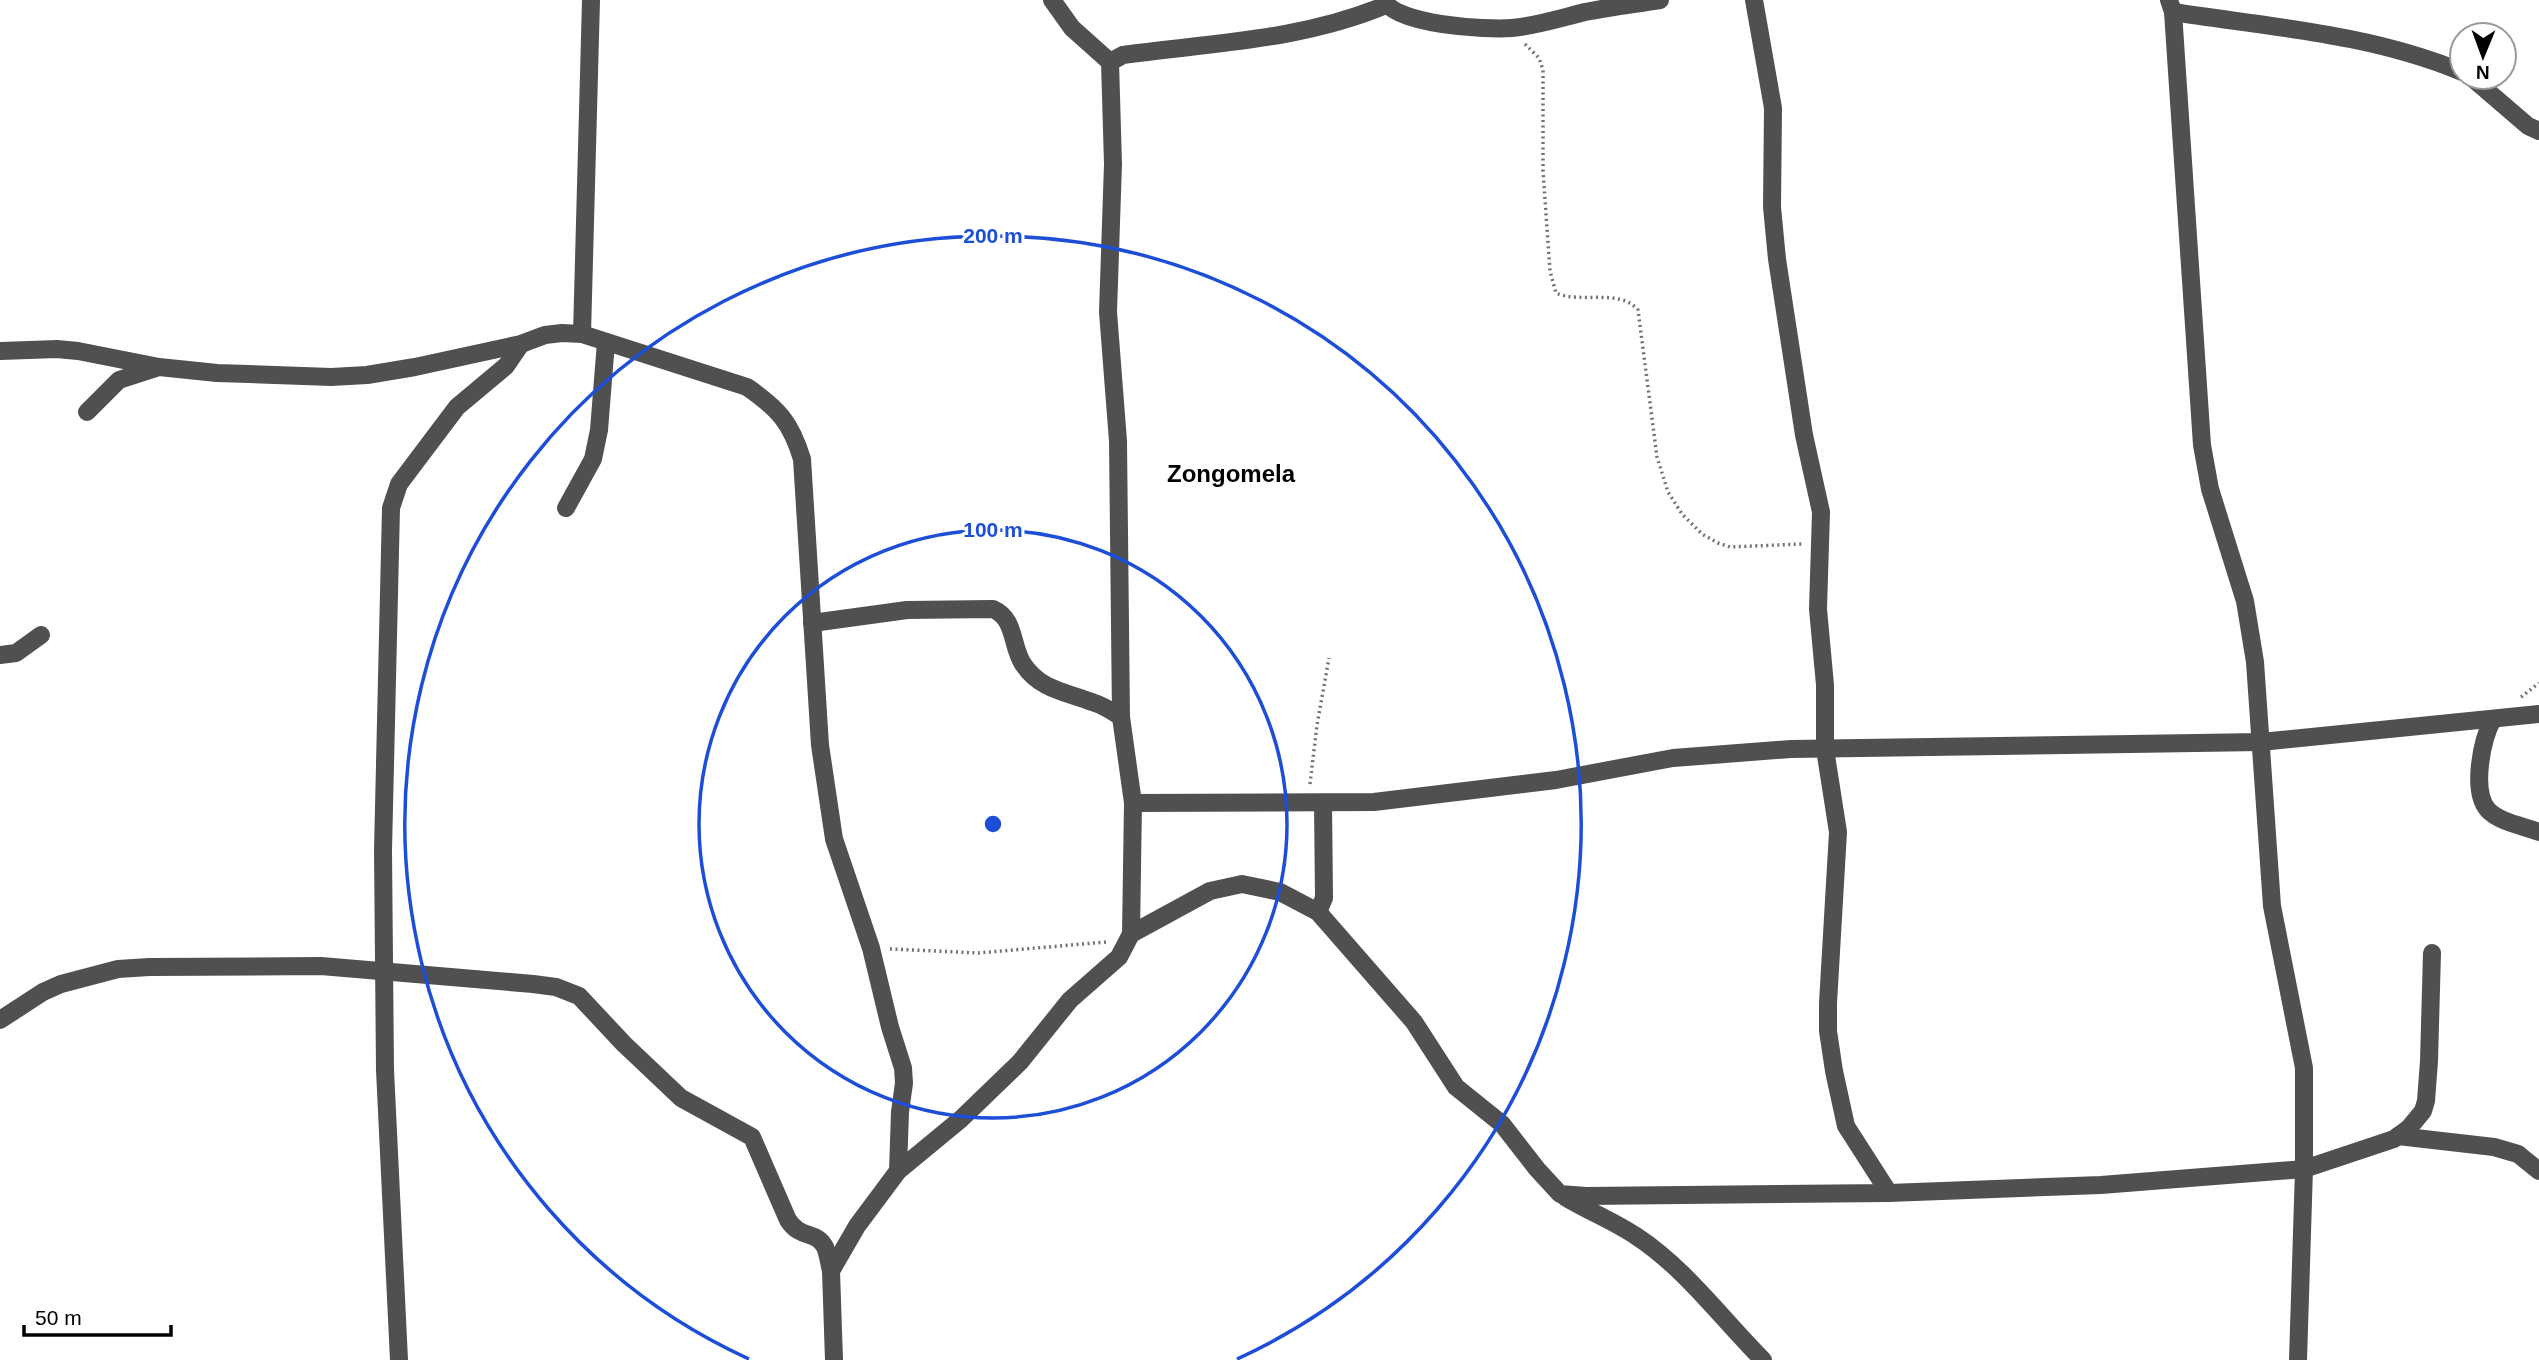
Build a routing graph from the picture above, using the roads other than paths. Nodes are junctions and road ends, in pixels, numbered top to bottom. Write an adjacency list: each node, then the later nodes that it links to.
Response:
1 (590, 0): 11 (street)
2 (1052, 0): 7 (street)
3 (1660, 0): 5 (street)
4 (1754, 0): 25 (street)
5 (1385, 3): 7 (street)
6 (2171, 6): 8 (street); 24 (street)
7 (1110, 62): 22 (street)
8 (2448, 67)
9 (2487, 91): 10 (street)
10 (2539, 131)
11 (582, 334): 12 (street); 13 (street)
12 (606, 342): 17 (street); 18 (street)
13 (521, 344): 15 (street); 32 (street)
14 (0, 351): 15 (street)
15 (159, 367): 16 (street)
16 (87, 412)
17 (566, 508)
18 (812, 623): 22 (street); 36 (street)
19 (41, 635): 20 (street)
20 (0, 655)
21 (2539, 714): 23 (street)
22 (1121, 717): 26 (street)
23 (2493, 719): 24 (street); 28 (street)
24 (2261, 742): 25 (street); 35 (street)
25 (1825, 749): 27 (street); 38 (street)
26 (1133, 803): 27 (street); 30 (street)
27 (1316, 803): 29 (street)
28 (2539, 832)
29 (1318, 912): 30 (street); 39 (street)
30 (1129, 938): 36 (street)
31 (2432, 953): 34 (street)
32 (385, 971): 33 (street); 40 (street); 41 (street)
33 (0, 1020)
34 (2398, 1136): 35 (street); 37 (street)
35 (2304, 1169): 38 (street); 44 (street)
36 (898, 1171): 40 (street)
37 (2539, 1171)
38 (1889, 1193): 39 (street)
39 (1560, 1194): 43 (street)
40 (831, 1271): 42 (street)
41 (399, 1360)
42 (834, 1360)
43 (1763, 1360)
44 (2298, 1360)

